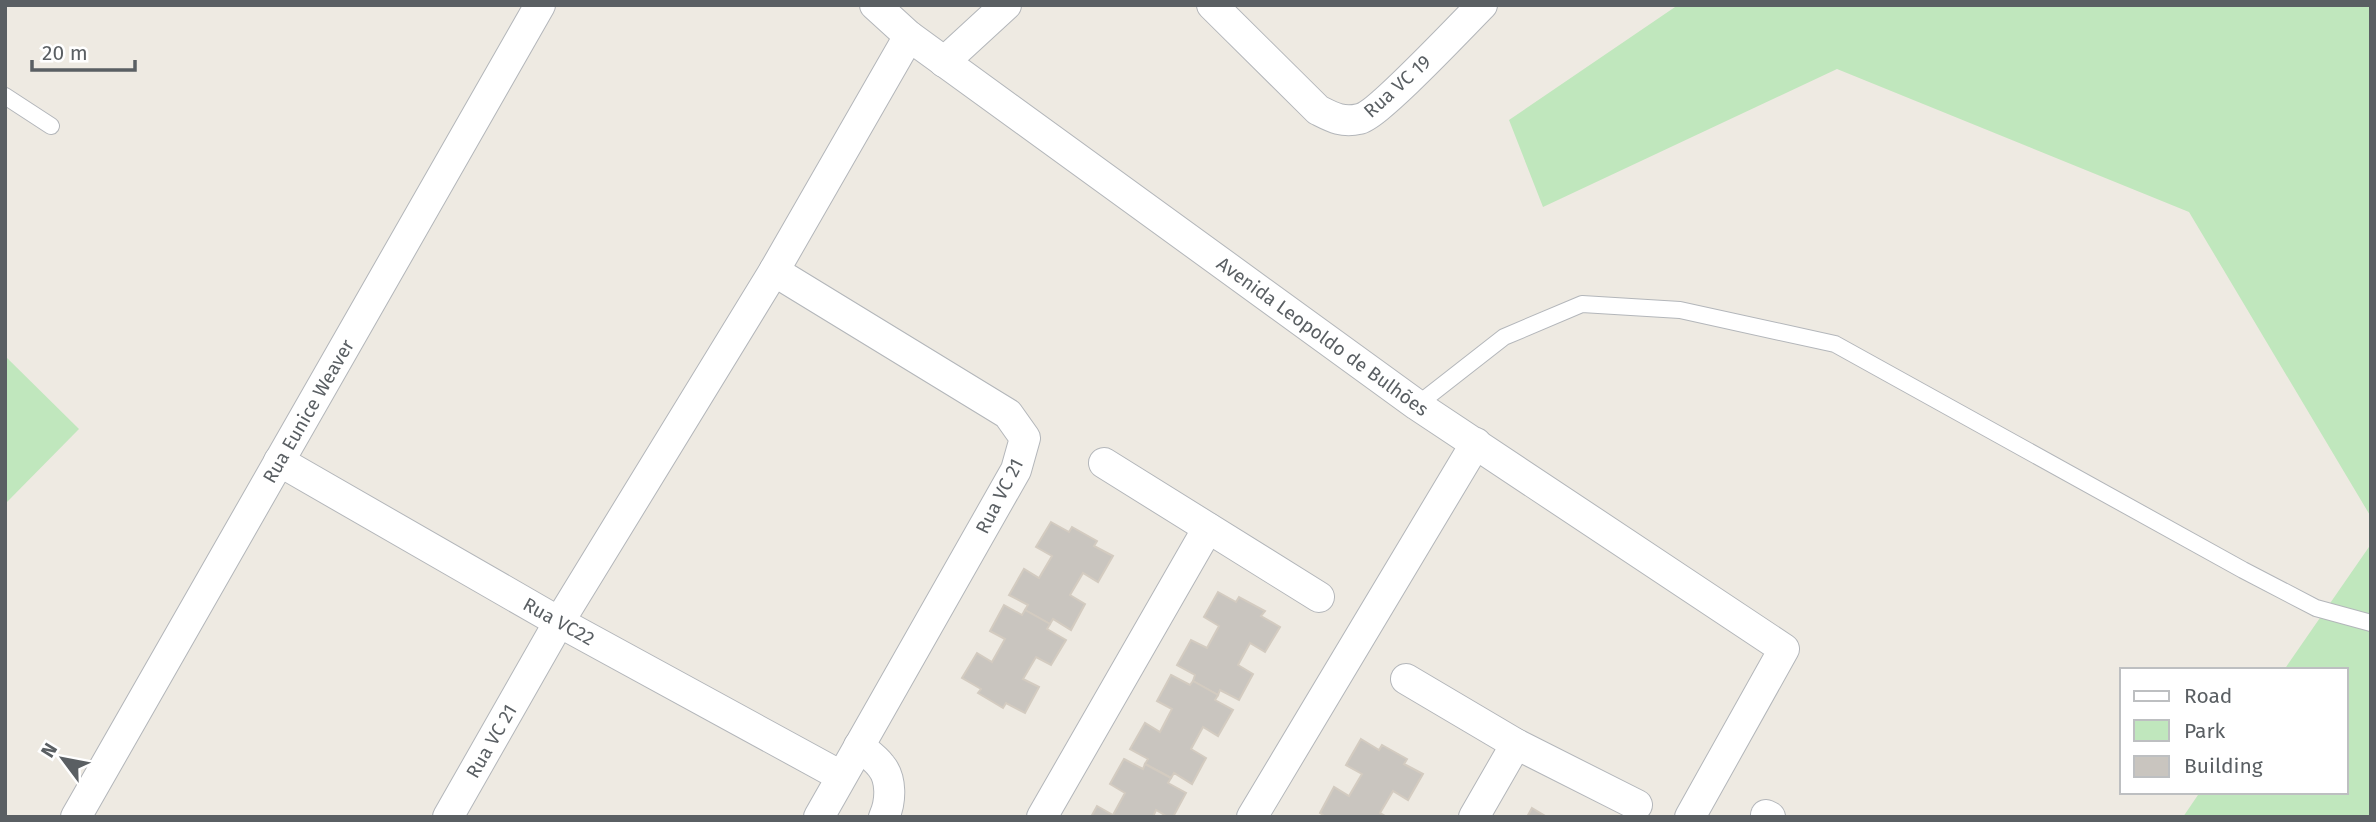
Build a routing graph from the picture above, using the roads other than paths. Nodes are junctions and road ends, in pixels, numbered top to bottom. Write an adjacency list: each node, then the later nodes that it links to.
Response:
1 (540, 5): 13 (street, Rua Eunice Weaver)
2 (875, 5): 6 (street, Avenida Leopoldo de Bulhões)
3 (1006, 5): 7 (street)
4 (1212, 5): 5 (street, Rua VC 19)
5 (1482, 5)
6 (909, 36): 7 (street, Avenida Leopoldo de Bulhões); 10 (street, Rua VC 21)
7 (944, 62): 11 (street, Avenida Leopoldo de Bulhões)
8 (5, 96): 9 (lane)
9 (51, 126)
10 (774, 271): 17 (street, Rua VC 21); 21 (street, Rua VC 21)
11 (1418, 405): 12 (street, Avenida Leopoldo de Bulhões); 18 (lane)
12 (1476, 443): 29 (street); 31 (street, Avenida Leopoldo de Bulhões)
13 (279, 461): 17 (street, Rua VC22); 24 (street, Rua Eunice Weaver)
14 (1104, 463): 15 (street)
15 (1208, 528): 16 (street); 28 (street)
16 (1319, 597)
17 (559, 622): 22 (street, Rua VC22); 25 (street, Rua VC 21)
18 (2371, 623)
19 (1406, 679): 20 (street)
20 (1516, 744): 23 (street); 30 (street)
21 (859, 746): 22 (street, Rua VC 21); 27 (street)
22 (841, 776): 26 (street, Rua VC 21)
23 (1637, 805)
24 (76, 817)
25 (448, 817)
26 (819, 817)
27 (884, 817)
28 (1042, 817)
29 (1252, 817)
30 (1474, 817)
31 (1690, 817)

